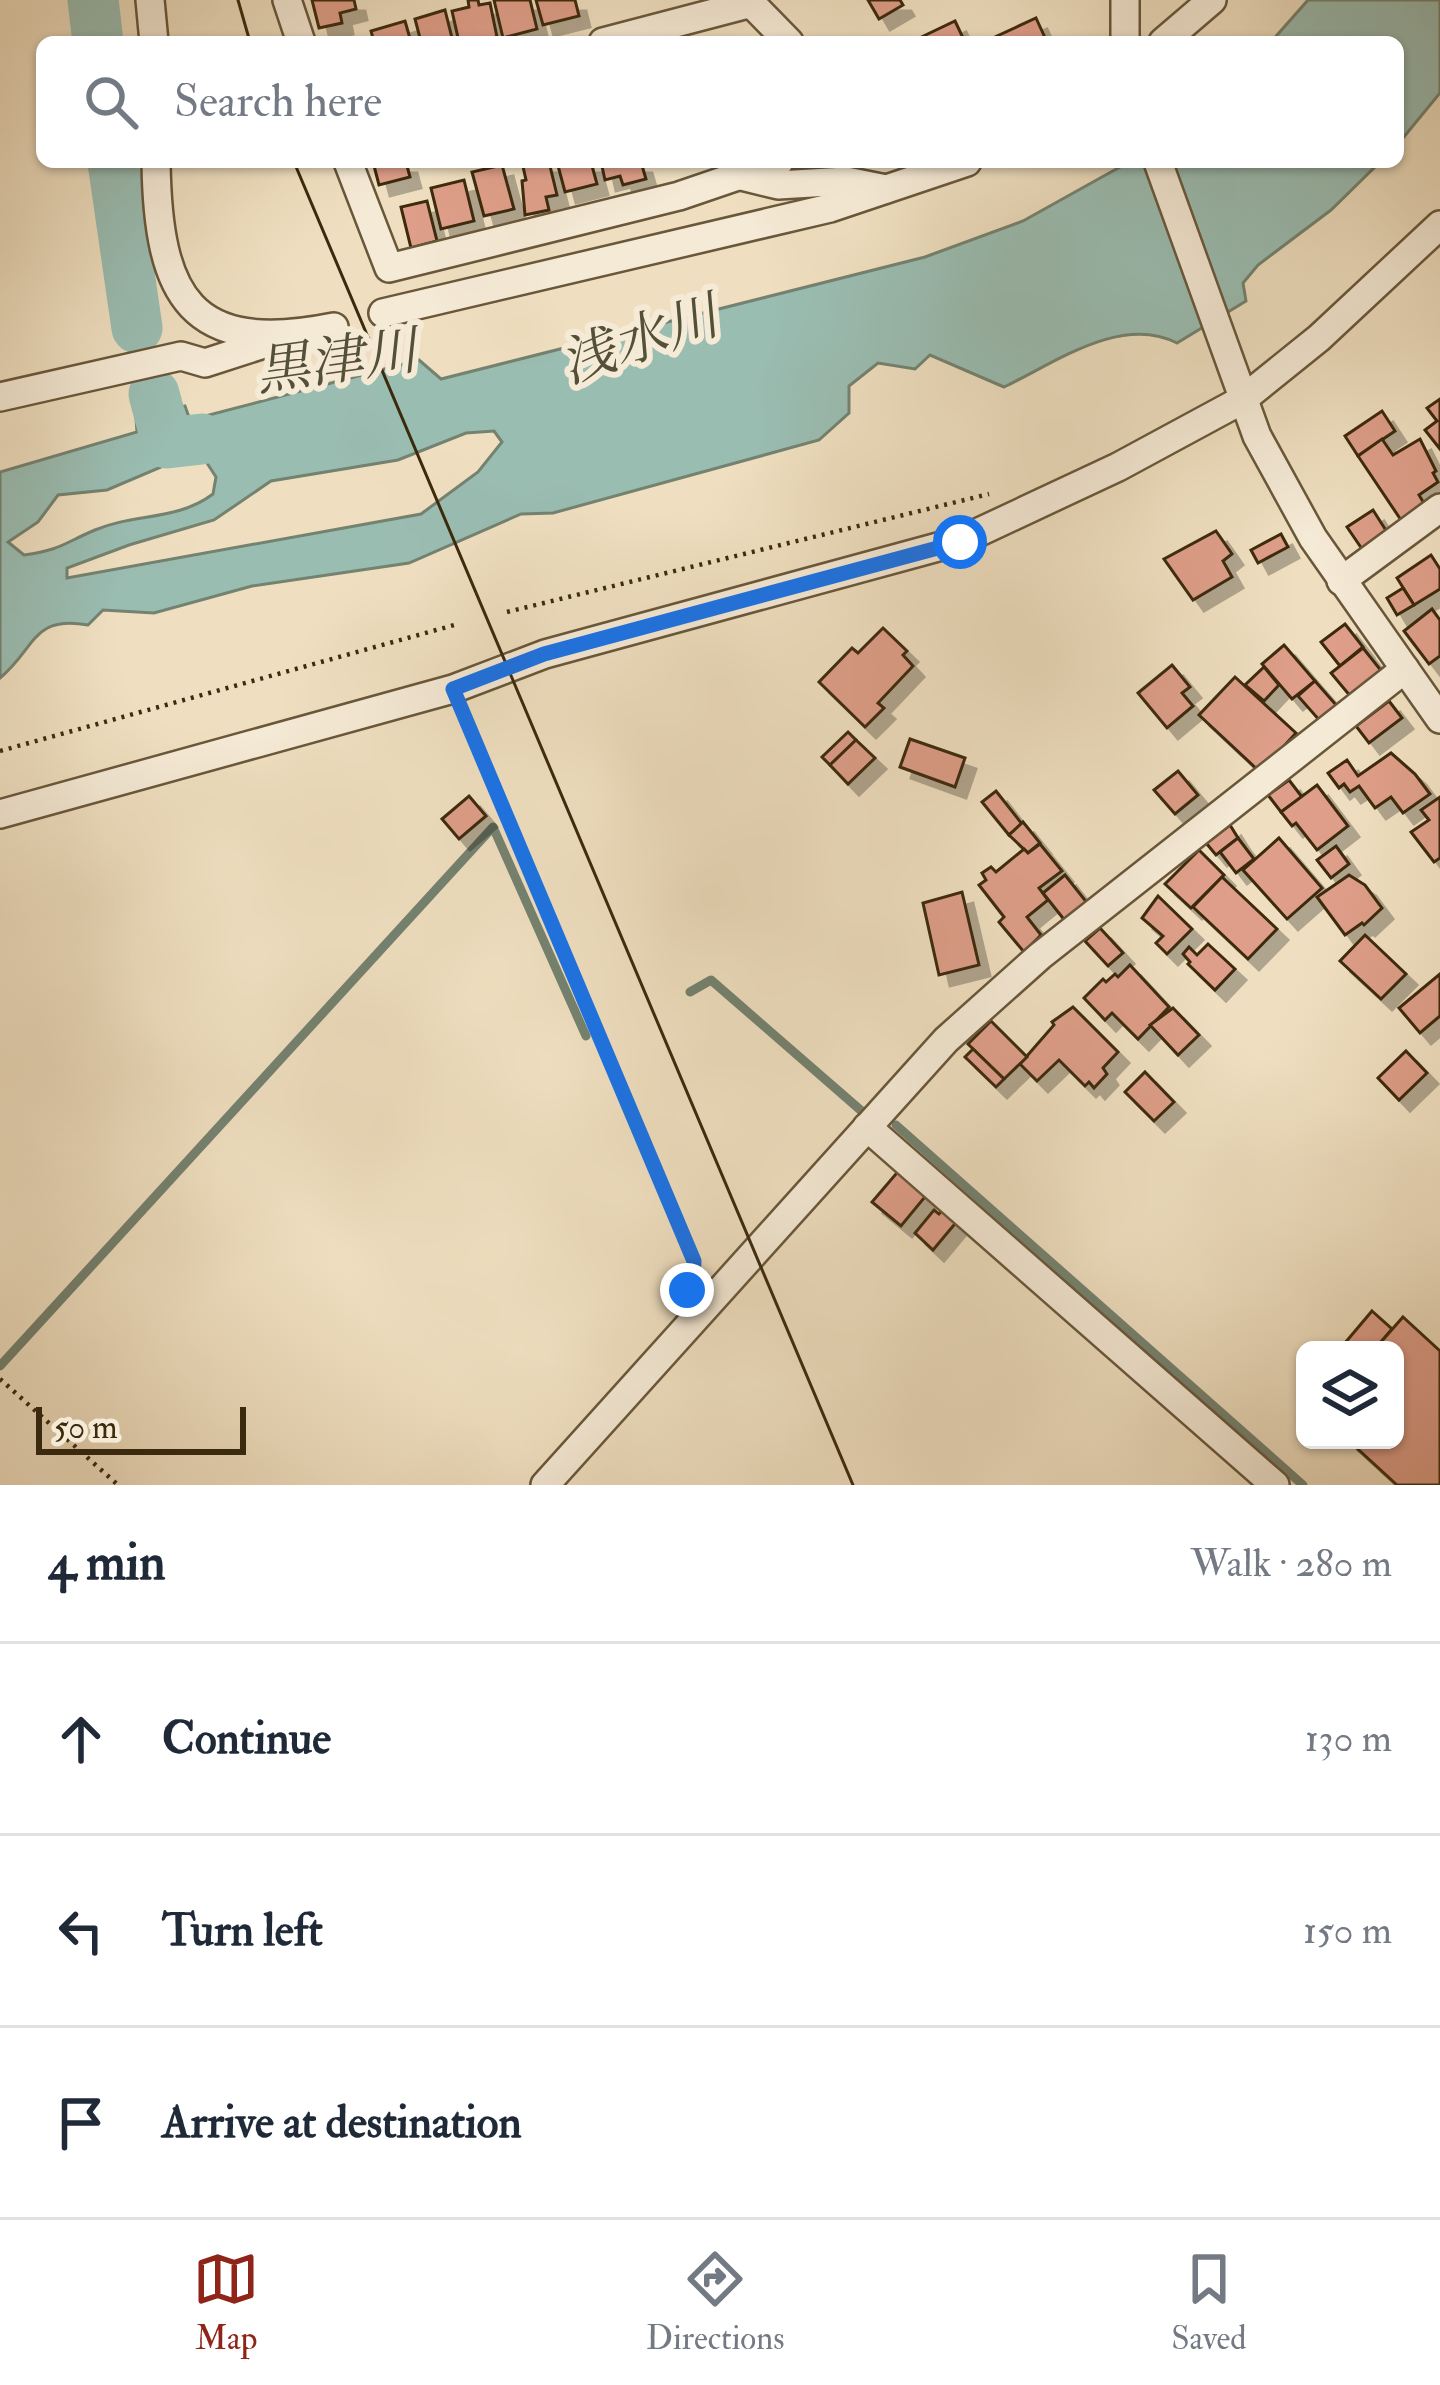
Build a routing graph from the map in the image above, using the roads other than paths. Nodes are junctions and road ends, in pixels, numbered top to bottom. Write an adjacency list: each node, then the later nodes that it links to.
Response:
1 (151, 0): 6 (street)
2 (287, 0): 7 (street)
3 (1125, 0): 10 (street)
4 (1212, 0): 11 (street)
5 (750, 2): 8 (street); 9 (street)
6 (154, 36)
7 (299, 36)
8 (625, 36)
9 (783, 36)
10 (1125, 36)
11 (1170, 36)
12 (156, 168): 22 (street)
13 (350, 168): 17 (street)
14 (761, 168): 17 (street)
15 (950, 168): 18 (street)
16 (1160, 168): 24 (street)
17 (738, 176): 18 (street)
18 (890, 190): 20 (street)
19 (1440, 225): 24 (street)
20 (383, 313)
21 (334, 327): 22 (street)
22 (283, 338): 23 (street)
23 (1, 395)
24 (1242, 400): 26 (street); 29 (street)
25 (1440, 508): 26 (street)
26 (1342, 580): 27 (street)
27 (1405, 669): 28 (street); 30 (street)
28 (1440, 719)
29 (0, 814)
30 (867, 1127): 31 (street); 32 (street)
31 (545, 1485)
32 (1275, 1485)

